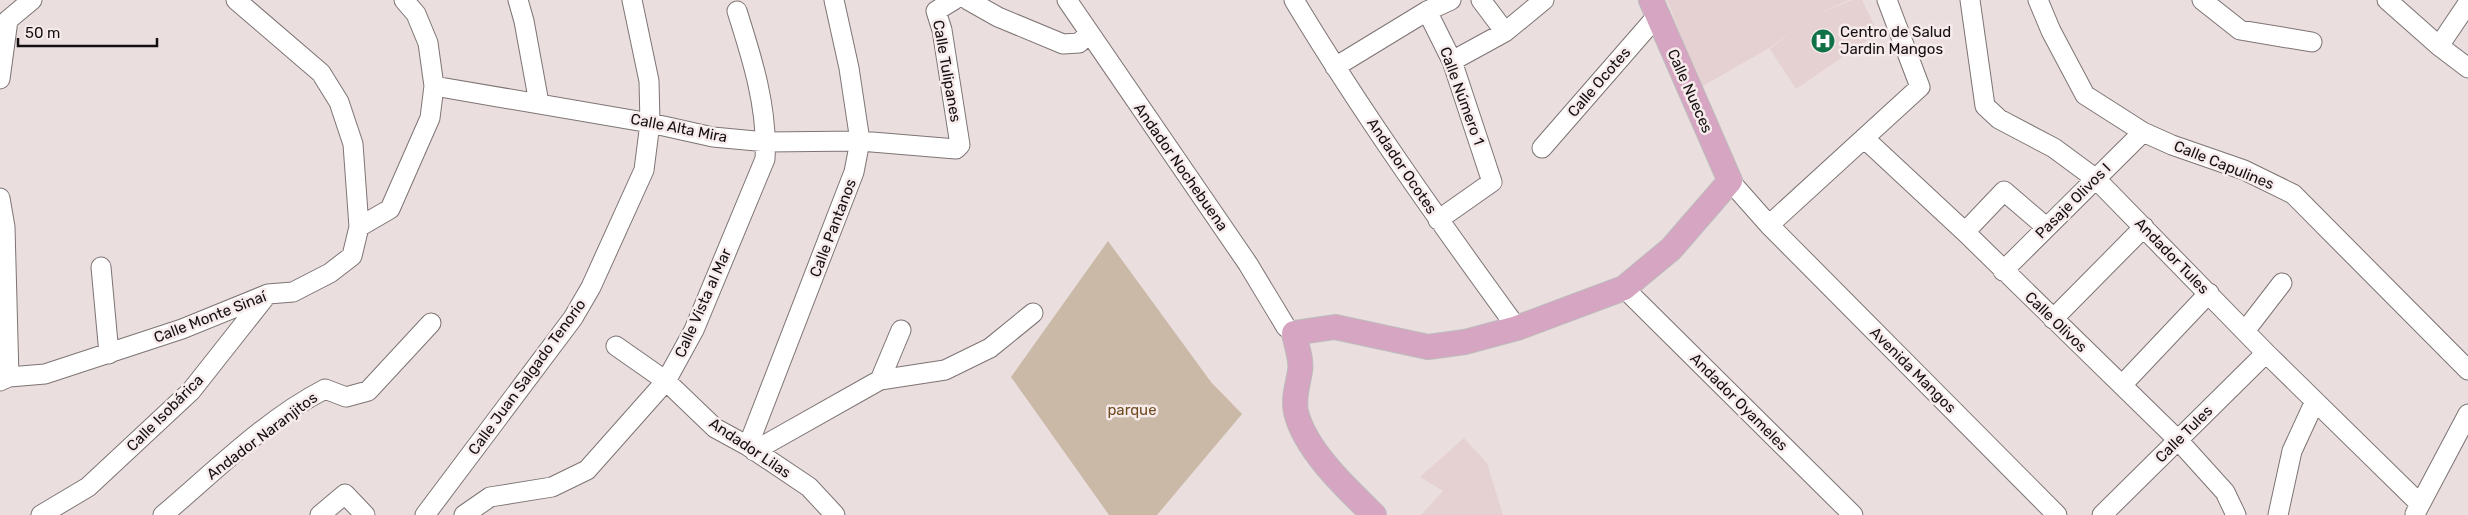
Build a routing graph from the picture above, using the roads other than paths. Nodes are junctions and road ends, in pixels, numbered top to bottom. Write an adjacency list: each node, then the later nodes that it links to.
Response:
1 (32, 0): 23 (street)
2 (236, 0): 46 (street, Calle Monte Sinaí)
3 (404, 0): 32 (street)
4 (518, 0): 33 (street)
5 (632, 0): 34 (street, Calle Juan Salgado Tenorio)
6 (834, 0): 37 (street, Calle Pantanos)
7 (954, 0): 40 (street, Calle Tulipanes)
8 (968, 0): 25 (street)
9 (1068, 0): 25 (street, Andador Nochebuena)
10 (1294, 0): 29 (street, Andador Ocotes)
11 (1452, 0): 22 (street)
12 (1481, 0): 24 (street)
13 (1544, 0): 24 (street)
14 (1887, 0): 36 (street)
15 (1970, 0): 41 (street, Andador Tules)
16 (2038, 0): 35 (street, Calle Capulines)
17 (2202, 0): 26 (street)
18 (2387, 0): 27 (street)
19 (2468, 3): 27 (street)
20 (1654, 8): 39 (street, Calle Ocotes); 42 (main road, Calle Nueces)
21 (737, 11): 38 (street, Calle Vista al Mar)
22 (1427, 11): 28 (street, Calle Número 1); 29 (street)
23 (4, 19): 31 (street)
24 (1505, 32): 28 (street)
25 (1089, 33): 62 (street, Andador Nochebuena)
26 (2312, 42)
27 (2439, 46): 30 (street)
28 (1452, 61): 44 (street, Calle Número 1)
29 (1334, 67): 44 (street, Andador Ocotes)
30 (2468, 68)
31 (0, 79)
32 (434, 86): 33 (street, Calle Alta Mira); 46 (street)
33 (539, 103): 34 (street, Calle Alta Mira)
34 (650, 123): 38 (street, Calle Alta Mira); 80 (street, Calle Juan Salgado Tenorio)
35 (2143, 132): 41 (street, Pasaje Olivos I); 66 (street, Calle Capulines)
36 (1864, 138): 45 (street); 49 (street, Calle Olivos)
37 (860, 141): 38 (street, Calle Alta Mira); 40 (street, Calle Alta Mira); 74 (street, Calle Pantanos)
38 (766, 142): 69 (street, Calle Vista al Mar)
39 (1542, 148)
40 (956, 149)
41 (2096, 179): 47 (street, Pasaje Olivos I); 48 (street, Andador Tules)
42 (1730, 181): 45 (street, Avenida Mangos); 53 (main road)
43 (0, 198): 67 (street)
44 (1438, 220): 59 (street, Andador Ocotes)
45 (1769, 225): 85 (street, Avenida Mangos)
46 (360, 227): 55 (street, Calle Monte Sinaí)
47 (2046, 227): 49 (street); 51 (street, Pasaje Olivos I)
48 (2144, 227): 54 (street, Andador Tules); 57 (street)
49 (1965, 232): 51 (street, Calle Olivos)
50 (101, 267): 65 (street)
51 (2003, 271): 57 (street, Calle Olivos)
52 (2282, 283): 61 (street)
53 (1624, 288): 59 (main road); 84 (street, Andador Oyameles)
54 (2209, 293): 61 (street, Andador Tules); 70 (street)
55 (268, 294): 65 (street, Calle Monte Sinaí); 76 (street, Calle Isobárica)
56 (1033, 313): 68 (street)
57 (2053, 319): 70 (street, Calle Olivos)
58 (431, 323): 77 (street, Andador Naranjitos)
59 (1517, 328): 62 (main road)
60 (901, 330): 68 (street)
61 (2245, 331): 64 (street, Andador Tules)
62 (1294, 333): 83 (main road)
63 (616, 346): 69 (street, Andador Lilas)
64 (2266, 353): 71 (street, Andador Tules); 73 (street, Calle Tules)
65 (109, 354): 67 (street, Calle Monte Sinaí)
66 (2468, 370)
67 (5, 378)
68 (880, 380): 74 (street)
69 (666, 381): 74 (street, Andador Lilas); 81 (street, Calle Vista al Mar)
70 (2122, 385): 73 (street, Calle Olivos)
71 (2315, 401): 75 (street, Andador Tules); 88 (street)
72 (2468, 414): 75 (street)
73 (2178, 440): 86 (street, Calle Tules); 87 (street, Calle Olivos)
74 (751, 449): 82 (street, Andador Lilas)
75 (2417, 509)
76 (44, 514)
77 (163, 515)
78 (320, 515): 79 (street)
79 (365, 515)
80 (425, 515)
81 (464, 515)
82 (835, 515)
83 (1374, 515)
84 (1853, 515)
85 (2057, 515)
86 (2102, 515)
87 (2236, 515)
88 (2278, 515)

